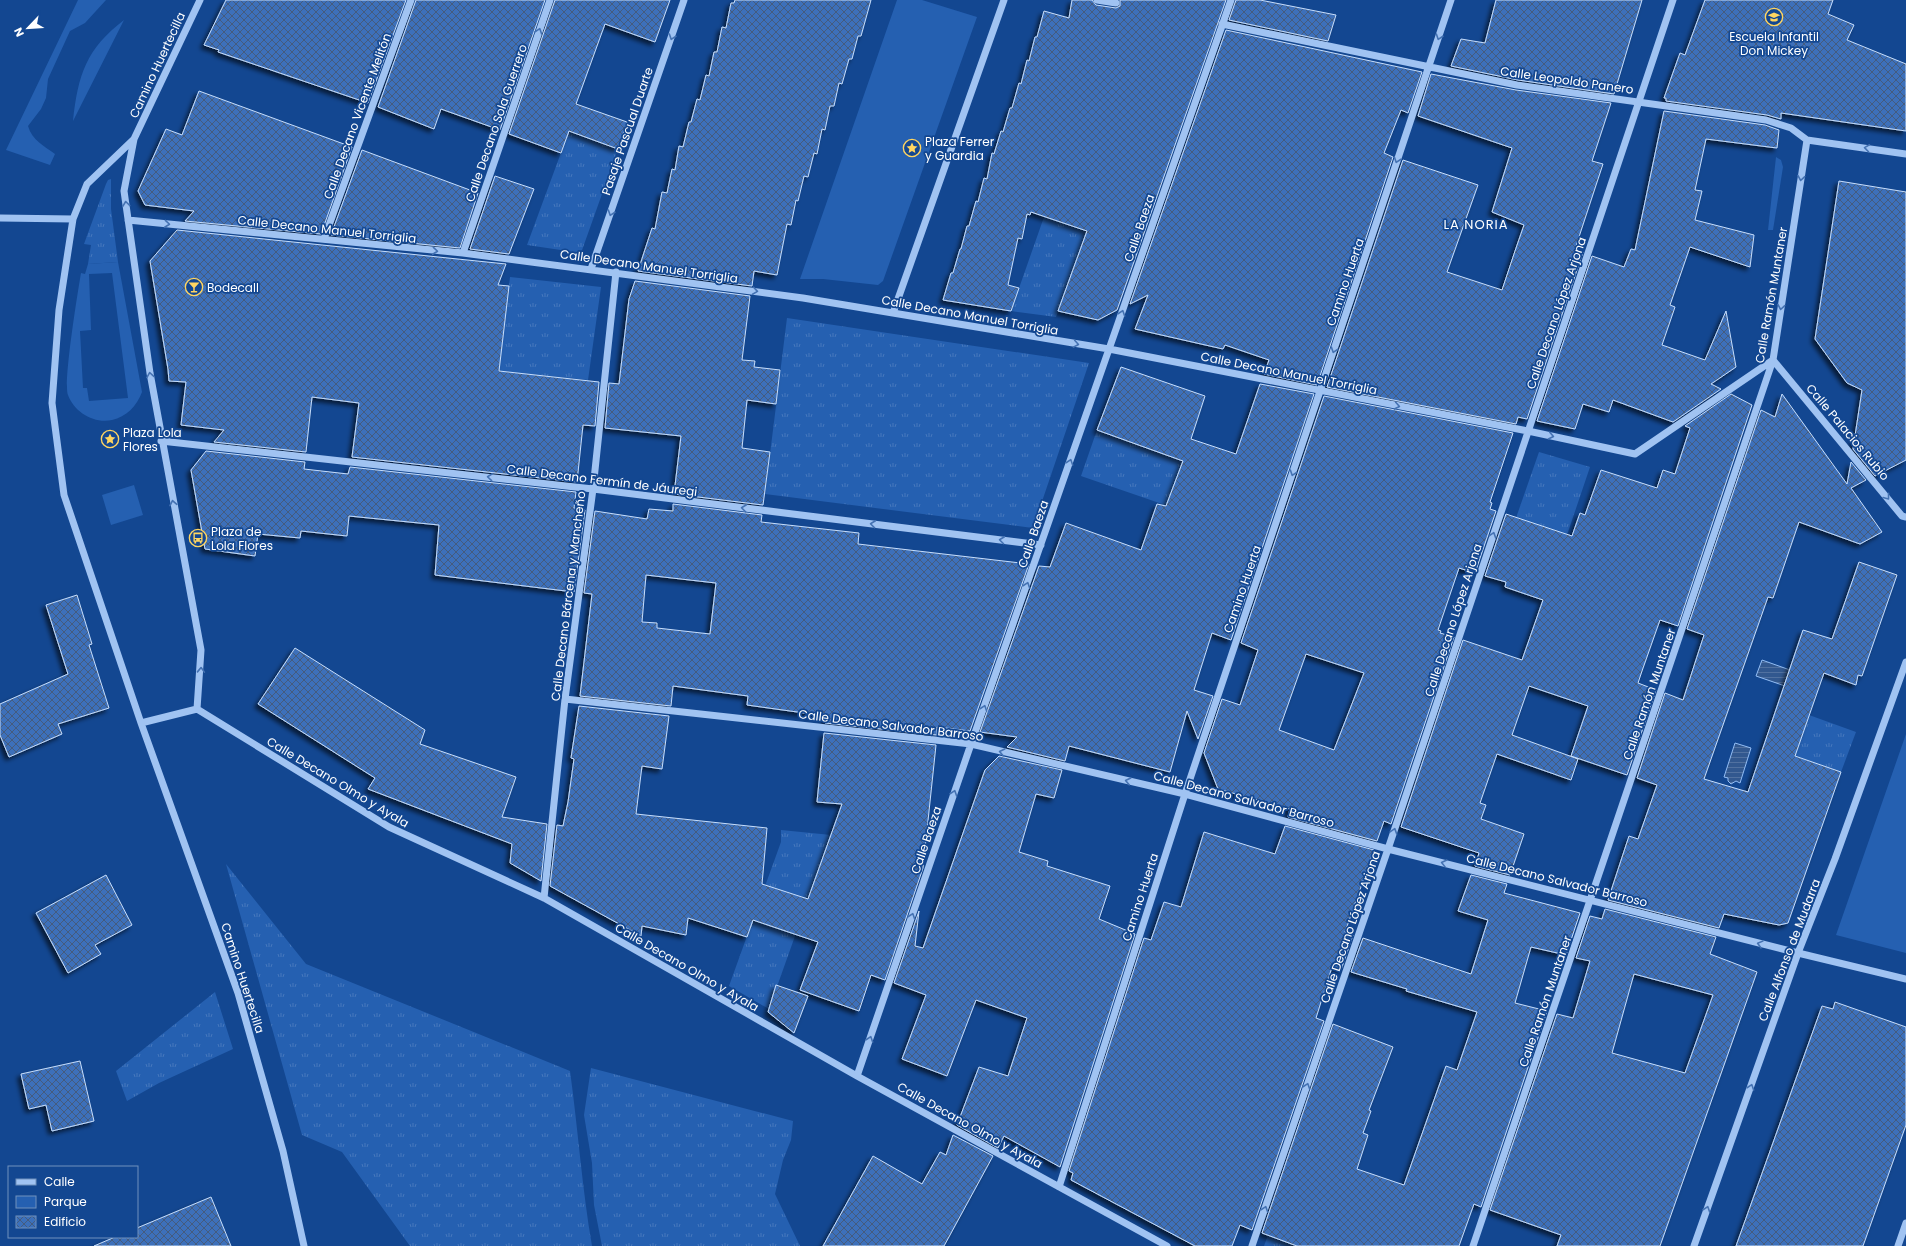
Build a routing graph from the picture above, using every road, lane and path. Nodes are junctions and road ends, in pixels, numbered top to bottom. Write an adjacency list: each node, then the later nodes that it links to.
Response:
1 (200, 0): 14 (street, Camino Huertecilla)
2 (411, 0): 20 (street, Calle Decano Vicente Melitón)
3 (550, 0): 21 (street, Calle Decano Sola Guerrero, one-way to 3)
4 (684, 0): 22 (street, Pasaje Pascual Duarte, one-way to 22)
5 (1004, 0): 24 (street)
6 (1097, 0): 10 (street)
7 (1230, 0): 11 (street, Calle Baeza)
8 (1452, 0): 12 (street, Camino Huerta, one-way to 12)
9 (1673, 0): 13 (street, Calle Decano López Arjona)
10 (1116, 3)
11 (1222, 24): 12 (street, Calle Leopoldo Panero); 25 (street, Calle Baeza, one-way to 11)
12 (1429, 66): 13 (street, Calle Leopoldo Panero); 27 (street, Camino Huerta, one-way to 27)
13 (1639, 102): 15 (street, Calle Leopoldo Panero); 28 (street, Calle Decano López Arjona)
14 (134, 139): 18 (street); 19 (street, one-way to 14)
15 (1807, 140): 16 (street, Calle Leopoldo Panero, one-way to 15); 26 (street, Calle Ramón Muntaner, one-way to 26)
16 (1906, 153)
17 (0, 218): 18 (street)
18 (73, 219): 36 (street)
19 (128, 220): 20 (street, Calle Decano Manuel Torriglia, one-way to 20); 29 (street, one-way to 19)
20 (324, 240): 21 (street, Calle Decano Manuel Torriglia, one-way to 21)
21 (463, 253): 22 (street, Calle Decano Manuel Torriglia)
22 (591, 269): 23 (street, Calle Decano Manuel Torriglia)
23 (616, 272): 24 (street, Calle Decano Manuel Torriglia, one-way to 24); 30 (street, Calle Decano Bárcena y Mancheño)
24 (893, 313): 25 (street, Calle Decano Manuel Torriglia, one-way to 25)
25 (1109, 349): 27 (street, Calle Decano Manuel Torriglia); 32 (street, Calle Baeza, one-way to 25)
26 (1773, 360): 28 (street, Calle Decano Manuel Torriglia, one-way to 26); 31 (street, Calle Palacios Rubio, one-way to 31); 41 (street, Calle Ramón Muntaner)
27 (1320, 391): 28 (street, Calle Decano Manuel Torriglia, one-way to 28); 38 (street, Camino Huerta, one-way to 38)
28 (1528, 431): 39 (street, Calle Decano López Arjona, one-way to 28)
29 (161, 441): 30 (street, Calle Decano Fermín de Jáuregi, one-way to 29); 35 (street, one-way to 29)
30 (593, 489): 32 (street, Calle Decano Fermín de Jáuregi, one-way to 30); 34 (street, Calle Decano Bárcena y Mancheño)
31 (1906, 517)
32 (1041, 545): 37 (street, Calle Baeza, one-way to 32)
33 (1906, 662): 42 (street, Calle Alfonso de Mudarra)
34 (565, 698): 37 (street, Calle Decano Salvador Barroso); 40 (street, Calle Decano Bárcena y Mancheño)
35 (197, 709): 36 (street); 40 (street, Calle Decano Olmo y Ayala)
36 (141, 722): 47 (street, Camino Huertecilla)
37 (971, 744): 38 (street, Calle Decano Salvador Barroso, one-way to 37); 44 (street, Calle Baeza, one-way to 37)
38 (1185, 794): 39 (street, Calle Decano Salvador Barroso); 45 (street, Camino Huerta)
39 (1388, 849): 41 (street, Calle Decano Salvador Barroso, one-way to 39); 49 (street, Calle Decano López Arjona, one-way to 39)
40 (544, 898): 44 (street, Calle Decano Olmo y Ayala)
41 (1591, 900): 42 (street, Calle Decano Salvador Barroso, one-way to 41); 50 (street, Calle Ramón Muntaner)
42 (1798, 953): 43 (street, Calle Decano Salvador Barroso); 51 (street, Calle Alfonso de Mudarra, one-way to 42)
43 (1906, 979)
44 (857, 1076): 45 (street, Calle Decano Olmo y Ayala)
45 (1060, 1187): 48 (street, Calle Decano Olmo y Ayala)
46 (1906, 1223): 52 (street)
47 (304, 1246)
48 (1167, 1246)
49 (1252, 1246)
50 (1473, 1246)
51 (1694, 1246)
52 (1898, 1246)

